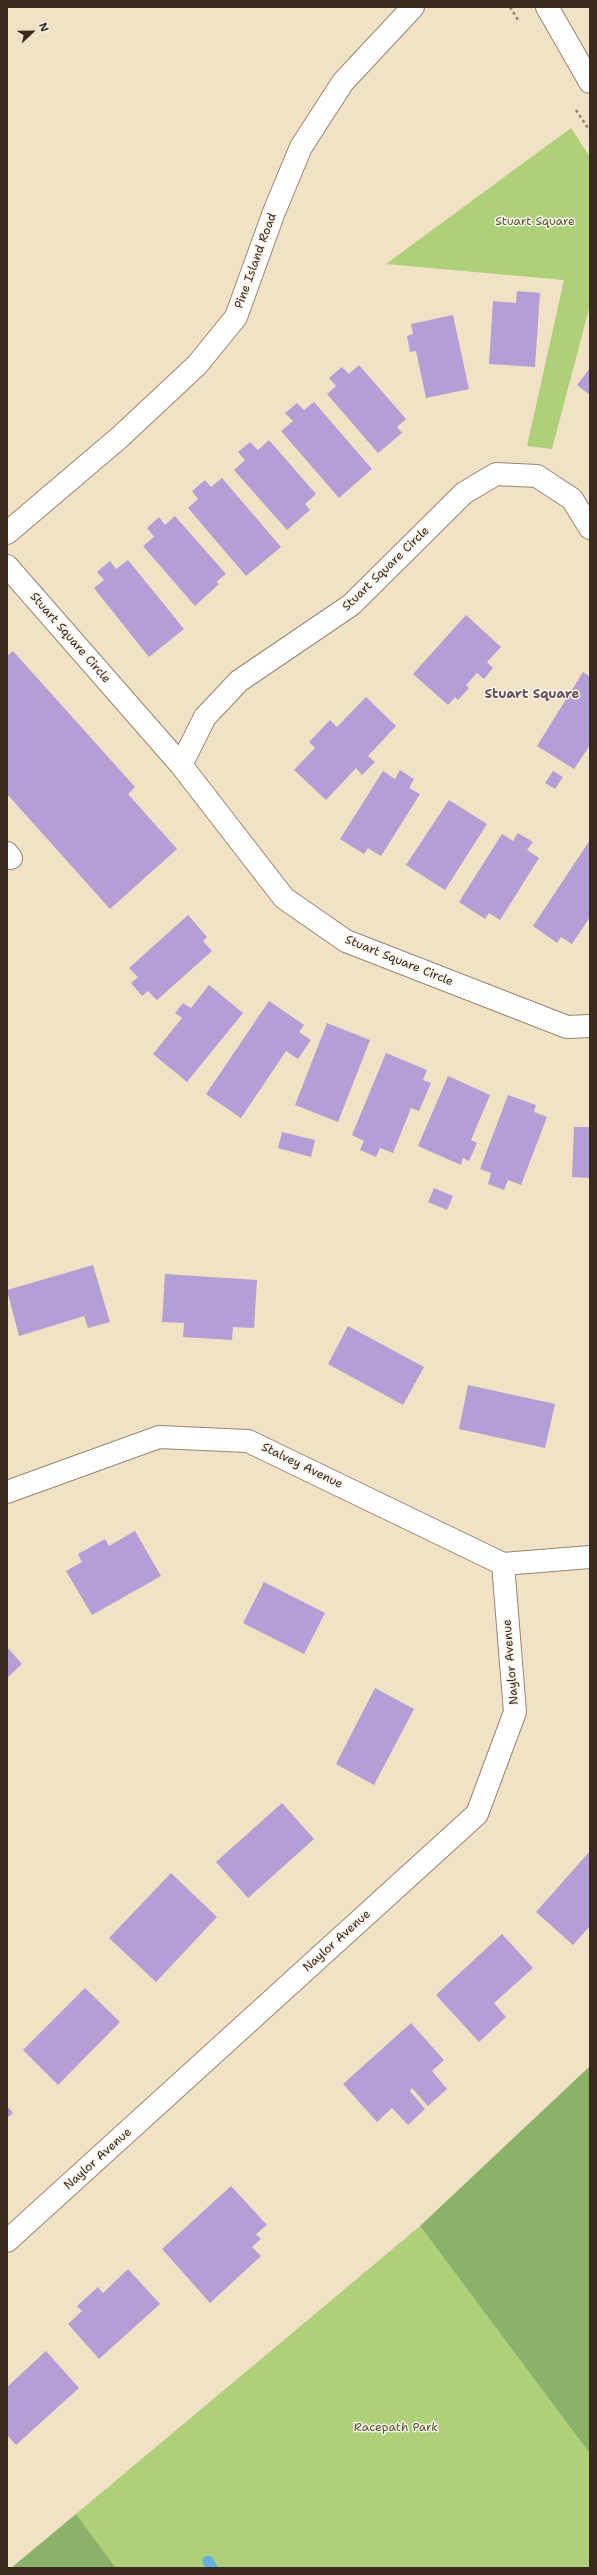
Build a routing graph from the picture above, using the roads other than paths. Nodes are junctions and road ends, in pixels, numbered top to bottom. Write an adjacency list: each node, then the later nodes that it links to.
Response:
1 (413, 7): 5 (street, Pine Island Road)
2 (547, 7): 3 (street)
3 (590, 82)
4 (590, 528): 7 (street, Stuart Square Circle)
5 (7, 533)
6 (7, 566): 7 (street, Stuart Square Circle)
7 (182, 765): 8 (street, Stuart Square Circle)
8 (590, 1026)
9 (7, 1492): 11 (street, Stalvey Avenue)
10 (590, 1557): 11 (street)
11 (503, 1564): 12 (street, Naylor Avenue)
12 (7, 2241)

